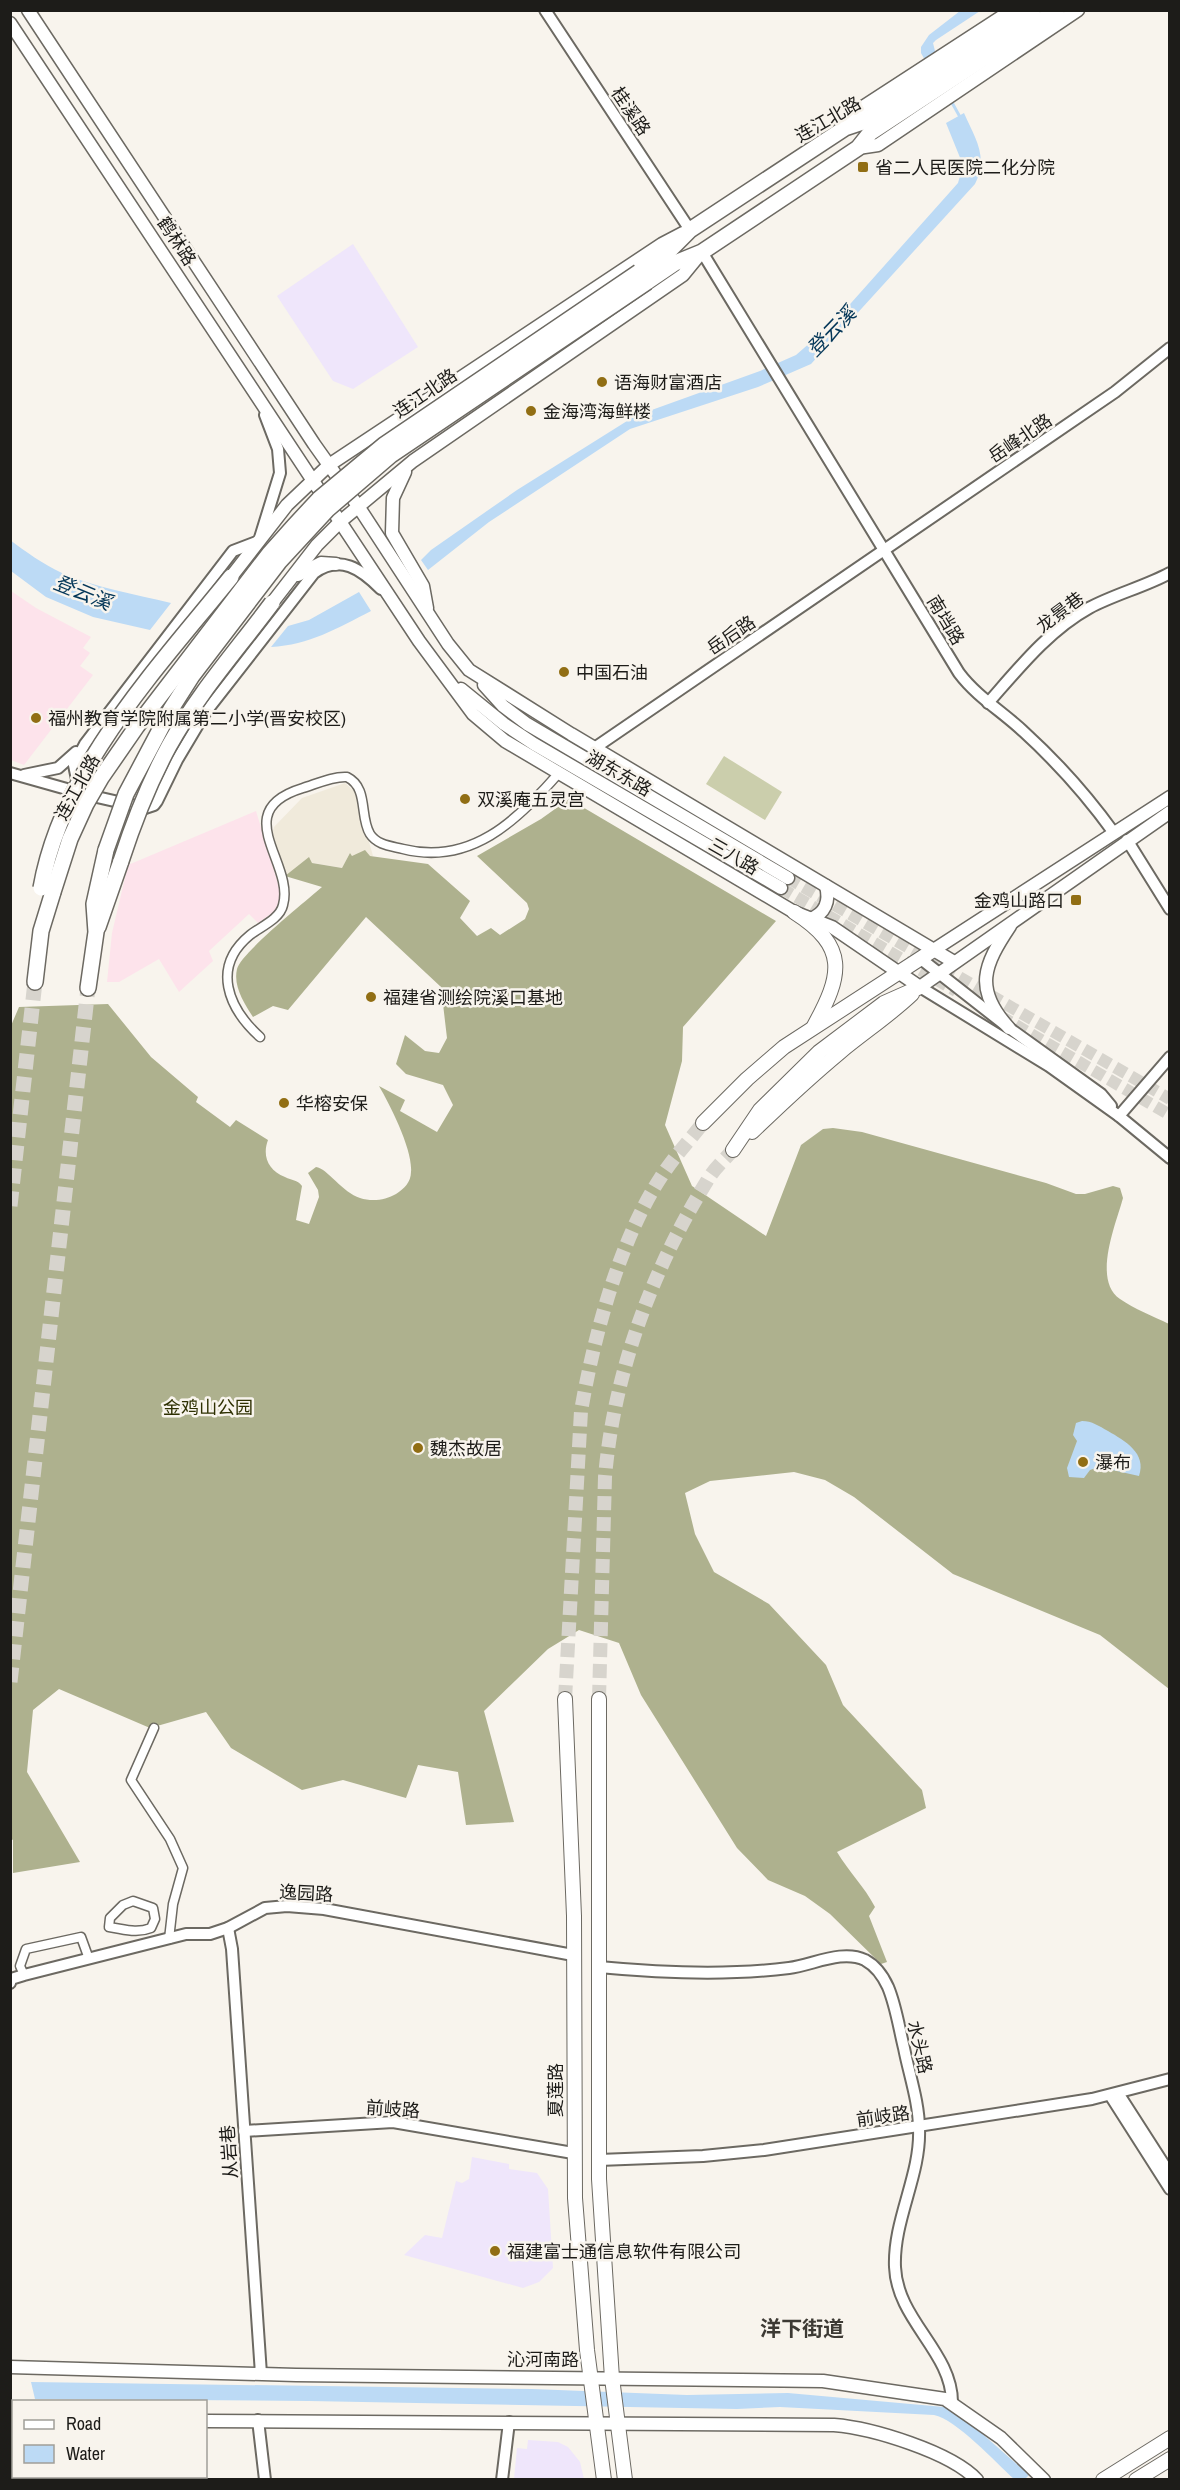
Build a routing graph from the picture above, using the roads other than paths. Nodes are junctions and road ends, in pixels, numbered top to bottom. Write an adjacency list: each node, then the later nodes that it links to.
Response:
1 (28, 10): 17 (main road, 三八路)
2 (544, 10): 11 (street, 桂溪路)
3 (1011, 10): 9 (main road)
4 (1033, 10): 8 (highway, 连江北路)
5 (1057, 10): 8 (highway, 连江北路)
6 (1078, 10): 10 (main road)
7 (10, 23): 15 (main road, 鹤林路)
8 (910, 99): 9 (highway, 连江北路); 10 (highway, 连江北路)
9 (845, 128): 11 (highway, 连江北路)
10 (858, 148): 12 (highway, 连江北路)
11 (690, 230): 13 (highway, 连江北路); 17 (main road)
12 (702, 252): 13 (highway, 连江北路); 16 (main road); 22 (street, 南垱路)
13 (643, 277): 43 (highway, 连江北路, bridge); 48 (highway, 连江北路, bridge)
14 (1170, 348): 22 (street, 岳峰北路)
15 (256, 392): 18 (main road, 鹤林路); 21 (street)
16 (413, 461): 19 (main road); 29 (main road)
17 (329, 465): 18 (main road); 19 (main road, 三八路)
18 (314, 479): 20 (main road, 鹤林路); 21 (main road)
19 (358, 506): 20 (main road); 29 (main road, 三八路)
20 (341, 521): 26 (main road); 28 (main road, 三八路)
21 (259, 541): 25 (main road); 33 (street)
22 (884, 549): 32 (street, 南垱路); 34 (street, 岳后路)
23 (336, 564): 26 (main road); 28 (street); 37 (street)
24 (1170, 573): 32 (street, 龙景巷)
25 (231, 577): 43 (highway, bridge)
26 (284, 588): 27 (main road)
27 (272, 603): 48 (highway, bridge)
28 (395, 604): 31 (main road, 三八路)
29 (429, 615): 30 (main road, 三八路)
30 (469, 670): 31 (main road, 湖东东路); 34 (main road, 三八路)
31 (447, 677): 36 (main road, 三八路)
32 (988, 703): 40 (street, 南垱路)
33 (85, 744): 35 (street); 37 (street)
34 (596, 747): 42 (main road, 三八路)
35 (15, 774): 37 (street)
36 (558, 774): 45 (main road, 三八路); 58 (street)
37 (80, 793)
38 (1170, 797): 40 (main road)
39 (1170, 812): 41 (main road)
40 (1114, 833): 49 (main road)
41 (1127, 840): 44 (street); 47 (main road)
42 (826, 886): 46 (main road); 49 (main road, 三八路)
43 (47, 890): 53 (highway)
44 (1170, 909)
45 (794, 912): 46 (main road, 三八路); 56 (main road)
46 (810, 919): 51 (main road, 三八路)
47 (1014, 920): 50 (main road); 57 (main road)
48 (96, 932): 55 (highway, 连江北路)
49 (927, 955): 50 (main road, 三八路); 51 (main road); 52 (street)
50 (954, 962): 52 (main road)
51 (900, 972): 54 (main road, 三八路); 56 (main road)
52 (939, 972): 54 (main road); 57 (street)
53 (35, 982)
54 (920, 987): 60 (street); 62 (main road)
55 (88, 988)
56 (813, 1028): 61 (main road)
57 (1009, 1028): 60 (street)
58 (260, 1037)
59 (1170, 1057): 60 (street)
60 (1119, 1116): 63 (street)
61 (703, 1123)
62 (733, 1150)
63 (1170, 1158)
64 (565, 1699): 70 (main road, 夏莲路)
65 (599, 1699): 72 (main road)
66 (154, 1728): 69 (street)
67 (109, 1927): 67 (street)
68 (228, 1928): 69 (street, 逸园路); 70 (street, 逸园路); 78 (street, 从岩巷)
69 (169, 1939): 71 (street, 逸园路)
70 (573, 1955): 79 (main road, 夏莲路)
71 (89, 1959): 73 (street, 逸园路); 73 (street)
72 (599, 1967): 77 (street, 水头路); 80 (main road)
73 (24, 1975): 74 (street, 逸园路)
74 (10, 1983)
75 (1170, 2079): 76 (street, 前岐路)
76 (1114, 2094): 77 (street, 前岐路); 81 (street); 82 (street)
77 (920, 2127): 80 (street, 前岐路); 87 (street, 水头路)
78 (244, 2131): 79 (street, 前岐路); 84 (street, 从岩巷)
79 (573, 2152): 85 (main road, 夏莲路)
80 (598, 2160): 86 (main road)
81 (1170, 2174)
82 (1170, 2189)
83 (10, 2367): 84 (main road, 沁河南路)
84 (261, 2374): 85 (main road, 沁河南路)
85 (591, 2377): 86 (main road, 沁河南路); 92 (main road, 夏莲路)
86 (612, 2378): 87 (main road, 沁河南路); 91 (main road)
87 (952, 2402): 100 (main road, 沁河南路)
88 (258, 2420): 89 (main road); 90 (main road); 95 (street)
89 (207, 2421)
90 (509, 2422): 92 (main road); 96 (street)
91 (617, 2422): 92 (main road); 98 (main road); 99 (main road)
92 (597, 2423): 97 (main road, 夏莲路)
93 (1170, 2438): 101 (main road)
94 (1170, 2459): 102 (main road)
95 (265, 2480)
96 (502, 2480)
97 (604, 2480)
98 (624, 2480)
99 (977, 2480)
100 (1044, 2480)
101 (1103, 2480)
102 (1136, 2480)

